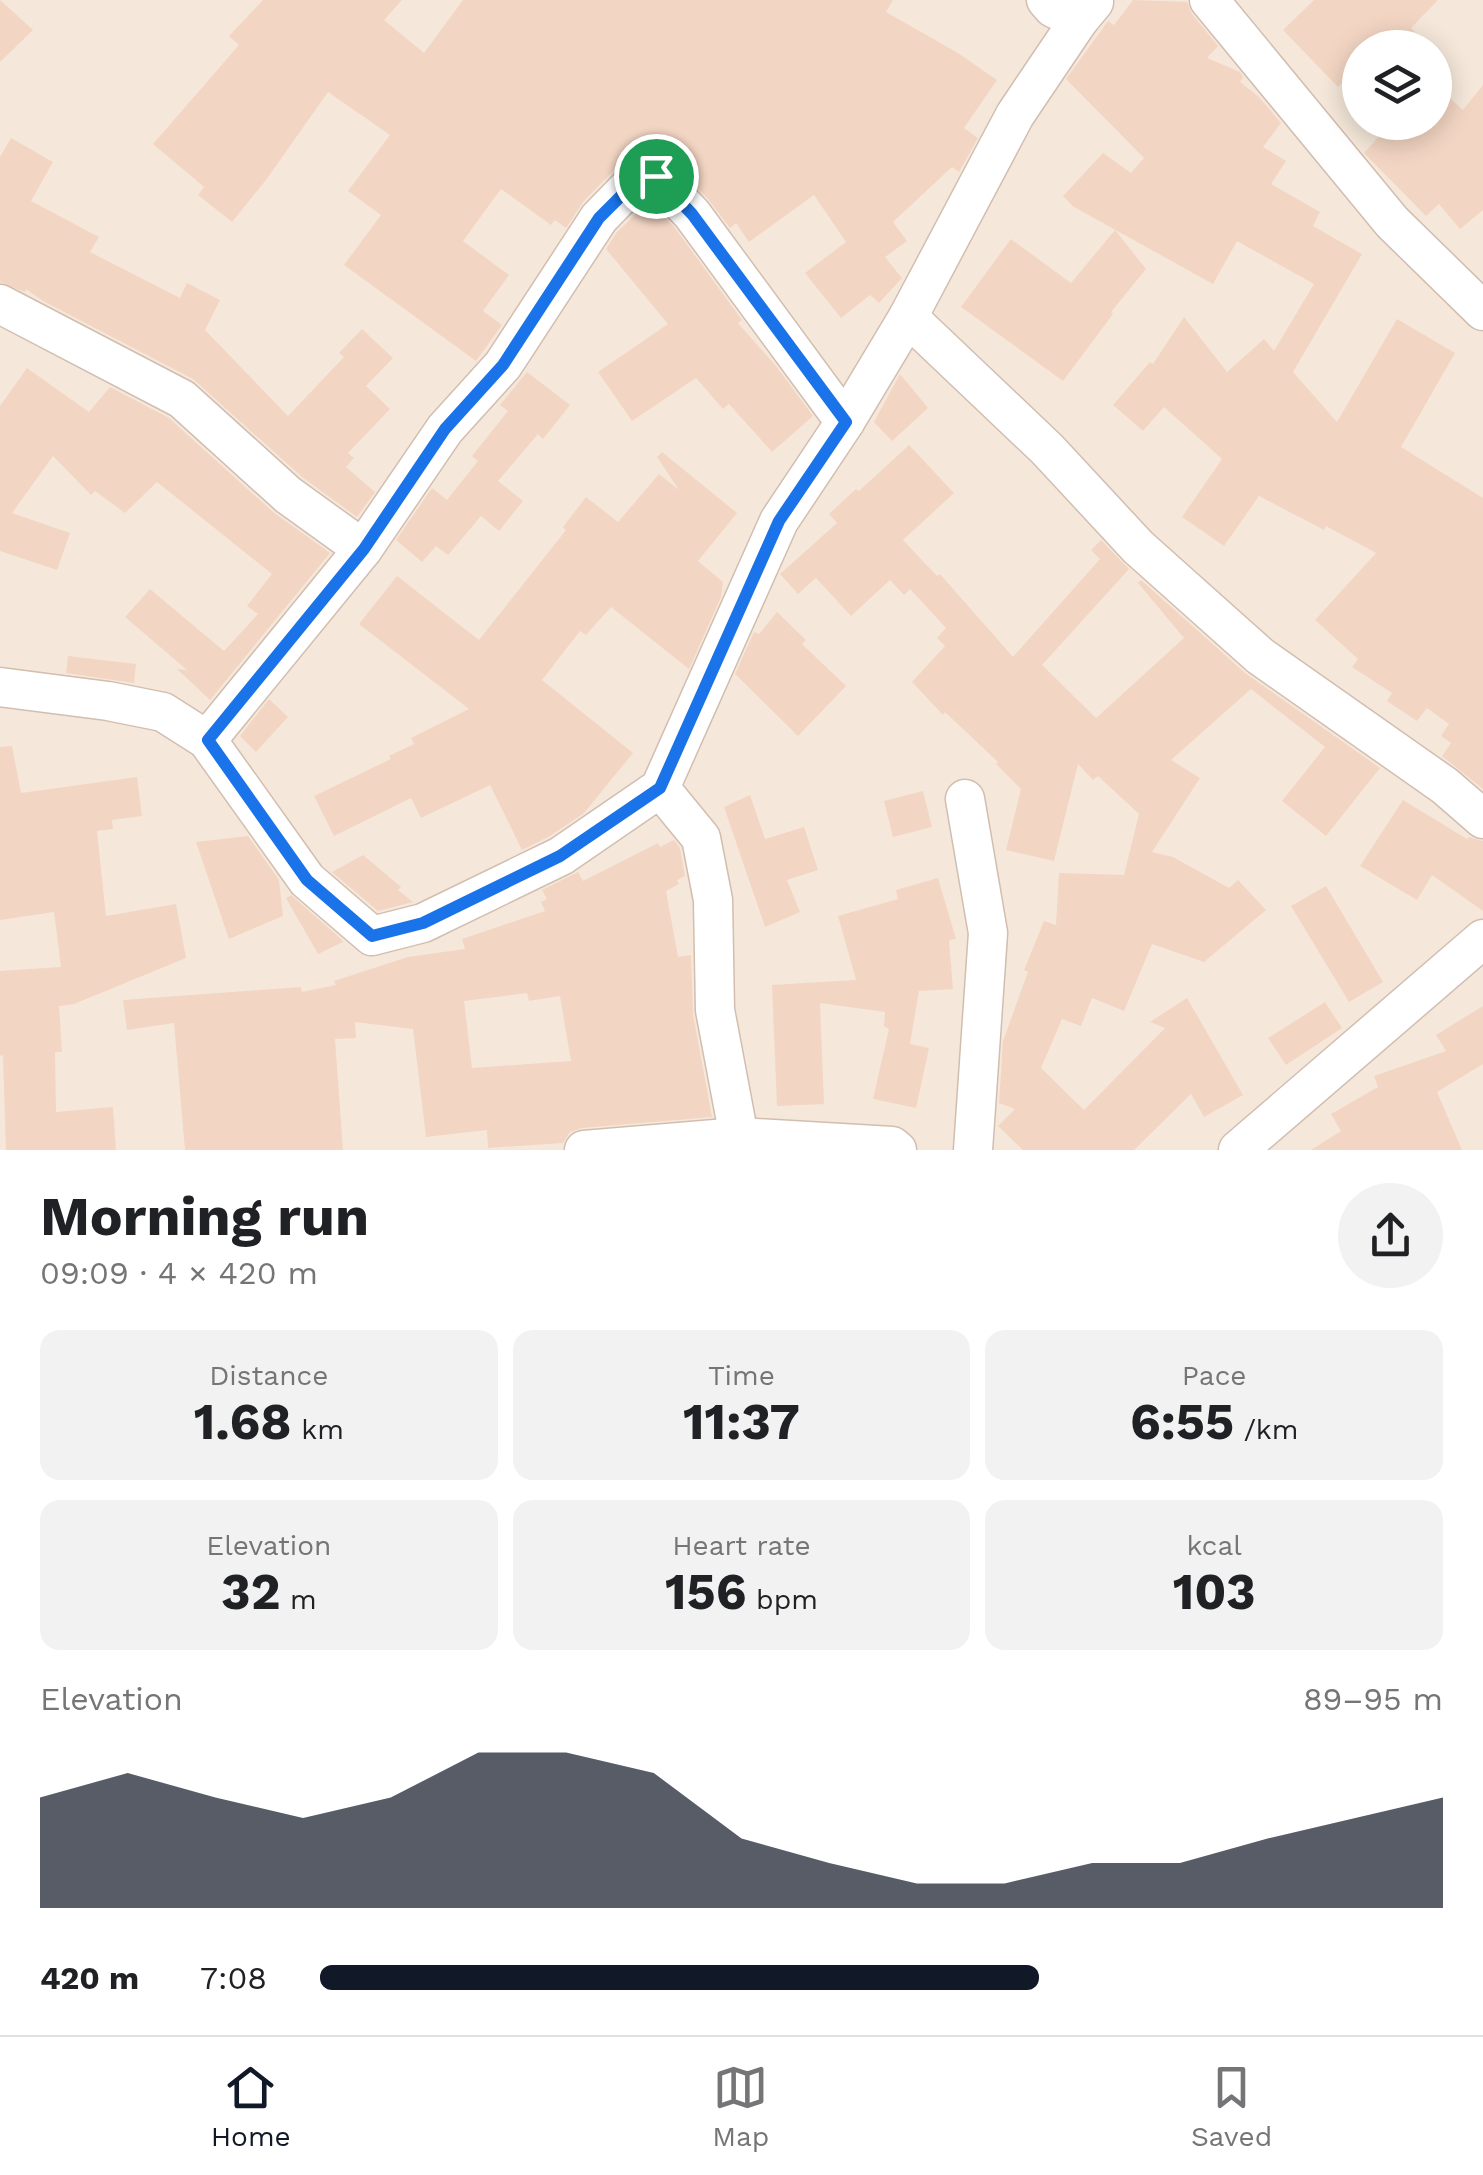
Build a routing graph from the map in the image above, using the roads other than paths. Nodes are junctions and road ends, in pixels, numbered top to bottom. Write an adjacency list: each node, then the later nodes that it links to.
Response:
1 (1046, 0): 3 (street)
2 (1210, 0): 5 (street)
3 (1087, 10): 6 (street)
4 (0, 304): 8 (street)
5 (1483, 311)
6 (908, 318): 7 (street); 13 (street)
7 (846, 422): 8 (street); 11 (street)
8 (364, 549): 10 (street)
9 (0, 688): 10 (street)
10 (208, 740): 11 (street)
11 (660, 788): 15 (street)
12 (964, 800): 18 (street)
13 (1483, 819)
14 (1483, 939): 19 (street)
15 (739, 1138): 16 (street); 17 (street)
16 (584, 1150)
17 (897, 1150)
18 (973, 1150)
19 (1238, 1150)

